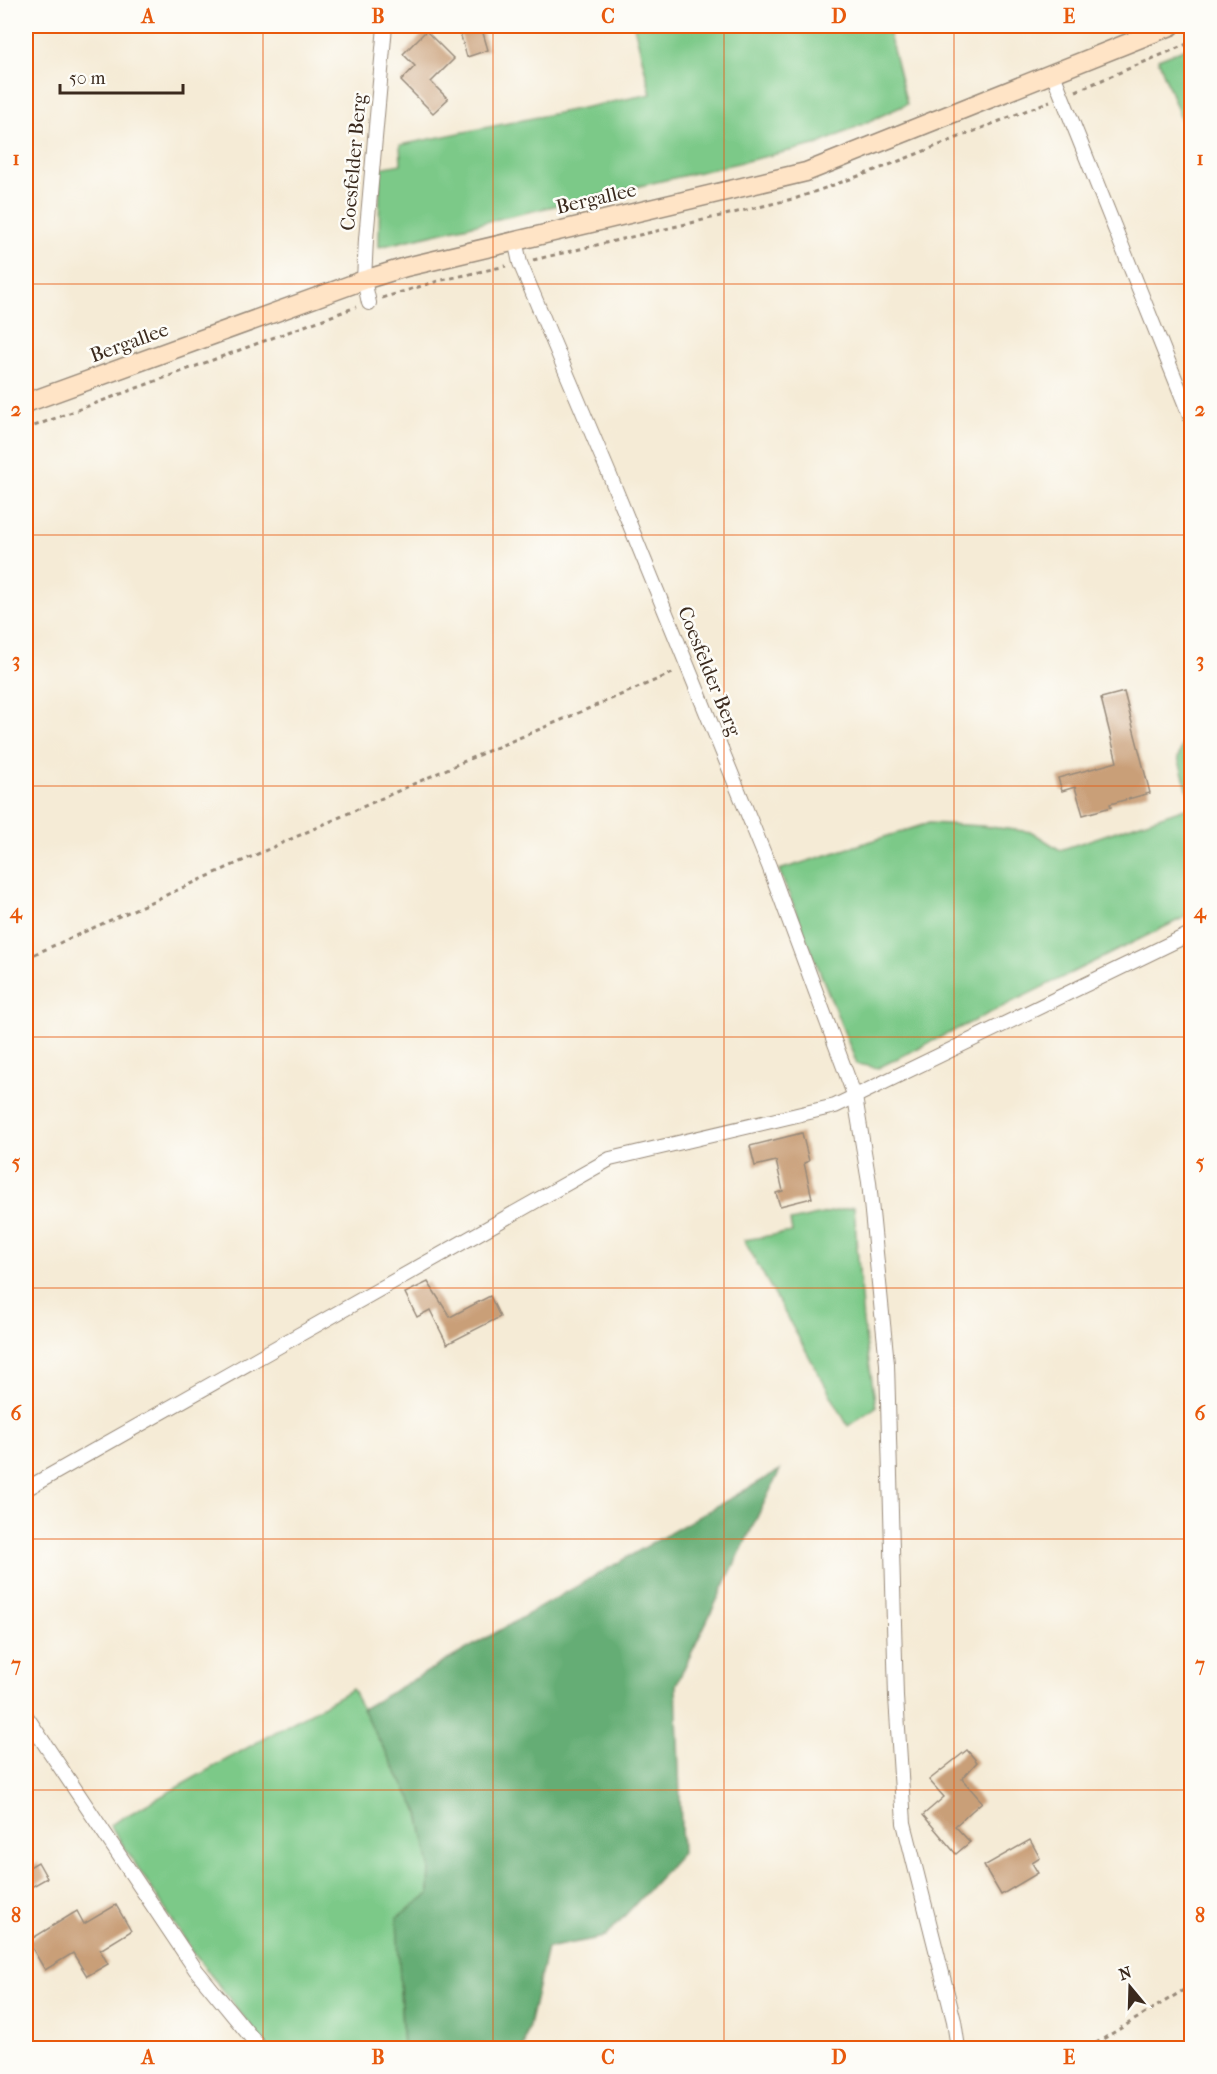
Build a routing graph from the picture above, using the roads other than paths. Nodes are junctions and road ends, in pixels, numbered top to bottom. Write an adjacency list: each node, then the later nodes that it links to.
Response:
1 (385, 26): 5 (street, Coesfelder Berg)
2 (1171, 26): 3 (street, Bergallee)
3 (1053, 74): 4 (street, Bergallee); 8 (street)
4 (515, 240): 5 (street, Bergallee); 10 (street, Coesfelder Berg)
5 (364, 280): 6 (street, Coesfelder Berg); 7 (street, Bergallee)
6 (369, 303)
7 (26, 403)
8 (1191, 421)
9 (1191, 933): 10 (street)
10 (855, 1097): 11 (street); 14 (street, Coesfelder Berg)
11 (26, 1489)
12 (26, 1716): 13 (street)
13 (260, 2049)
14 (958, 2049)

